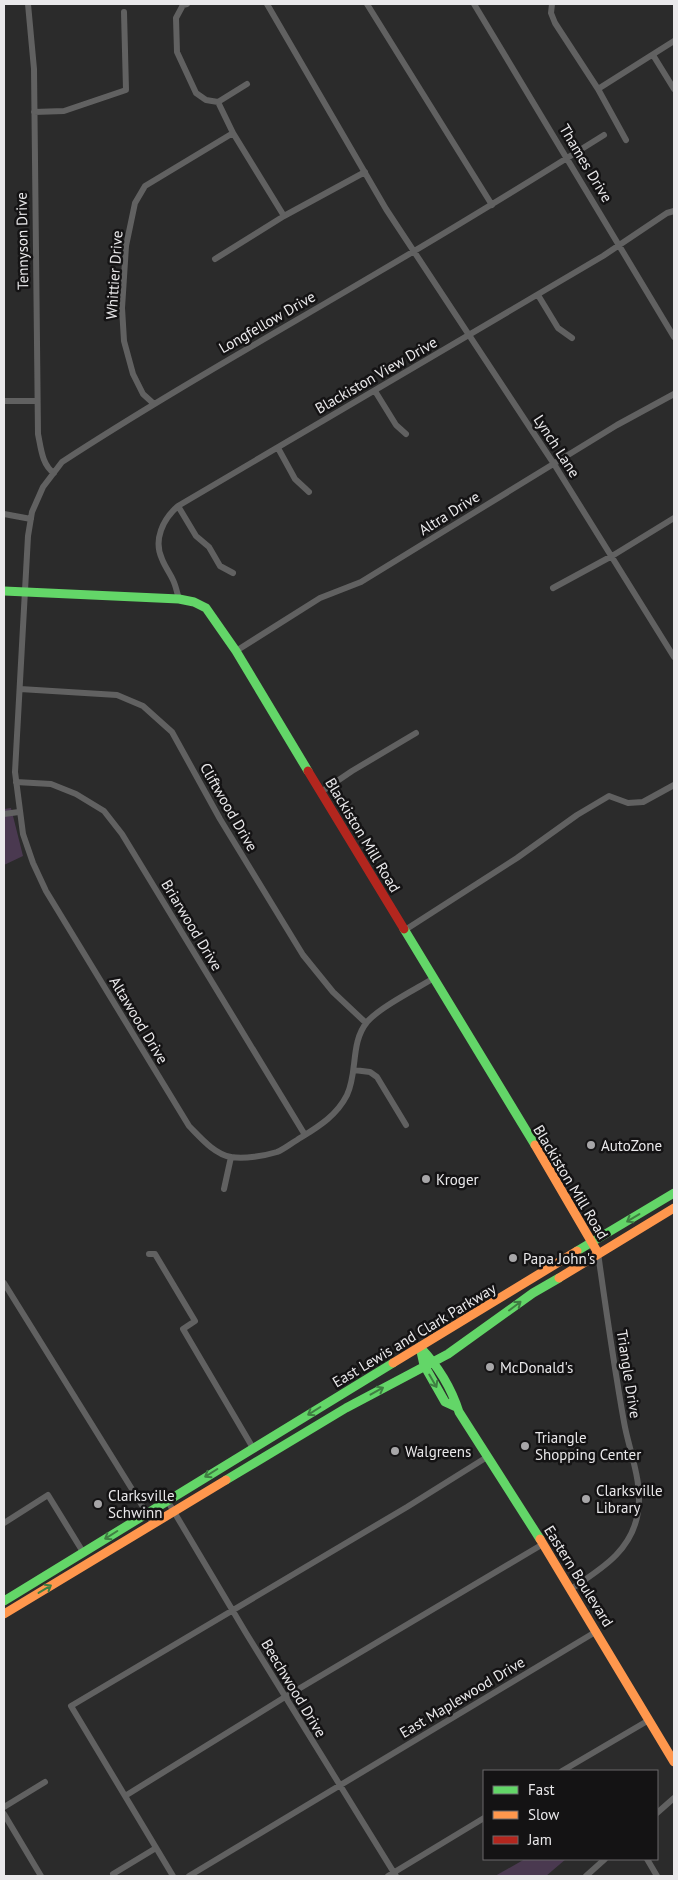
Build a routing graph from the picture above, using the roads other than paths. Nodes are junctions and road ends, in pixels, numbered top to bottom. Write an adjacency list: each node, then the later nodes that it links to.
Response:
1 (28, 4): 14 (street, Tennyson Drive)
2 (186, 4): 13 (street)
3 (267, 4): 19 (street, Lynch Lane)
4 (367, 4): 20 (street)
5 (474, 4): 18 (street, Thames Drive)
6 (552, 4): 11 (street)
7 (124, 12): 14 (street)
8 (673, 44): 9 (street)
9 (652, 55): 11 (street); 12 (street)
10 (247, 84): 13 (street)
11 (598, 89): 17 (street)
12 (674, 89)
13 (218, 102): 15 (street)
14 (34, 112): 33 (street, Tennyson Drive)
15 (234, 134): 22 (street); 34 (street, Whittier Drive)
16 (604, 135): 18 (street, Longfellow Drive)
17 (626, 140)
18 (568, 158): 20 (street, Longfellow Drive); 23 (street, Thames Drive)
19 (365, 172): 22 (street); 24 (street, Lynch Lane)
20 (492, 205): 24 (street, Longfellow Drive)
21 (674, 210): 23 (street, Blackiston View Drive)
22 (284, 216): 25 (street)
23 (620, 246): 26 (street, Blackiston View Drive); 28 (street, Thames Drive)
24 (415, 251): 27 (street, Lynch Lane); 34 (street, Longfellow Drive)
25 (215, 259)
26 (538, 295): 27 (street, Blackiston View Drive); 29 (street)
27 (470, 335): 30 (street, Blackiston View Drive); 37 (street, Lynch Lane)
28 (674, 337)
29 (572, 338)
30 (375, 391): 35 (street); 36 (street, Blackiston View Drive)
31 (674, 394): 37 (street, Altra Drive)
32 (4, 401): 33 (street)
33 (37, 401): 38 (street, Tennyson Drive)
34 (154, 404): 38 (street, Longfellow Drive)
35 (406, 434)
36 (278, 448): 39 (street); 40 (street, Blackiston View Drive)
37 (554, 464): 44 (street, Lynch Lane); 50 (street, Altra Drive)
38 (54, 473): 43 (street, Longfellow Drive)
39 (308, 492)
40 (178, 506): 45 (street); 49 (street, Blackiston View Drive)
41 (4, 514): 43 (street)
42 (674, 518): 44 (street)
43 (30, 519): 47 (street, Longfellow Drive)
44 (612, 556): 46 (street); 51 (street, Lynch Lane)
45 (233, 573)
46 (553, 588)
47 (25, 590): 48 (main road, Blackiston Mill Road); 49 (main road, Blackiston Mill Road); 52 (street, Altawood Drive)
48 (4, 591)
49 (179, 599): 50 (main road, Blackiston Mill Road)
50 (236, 651): 56 (main road, Blackiston Mill Road)
51 (674, 657)
52 (20, 689): 54 (street, Altawood Drive); 61 (street, Cliftwood Drive)
53 (416, 733): 56 (street)
54 (16, 782): 57 (street, Altawood Drive); 64 (street, Briarwood Drive)
55 (674, 785): 59 (street)
56 (321, 792): 59 (main road, Blackiston Mill Road)
57 (19, 812): 58 (street); 65 (street, Altawood Drive)
58 (4, 814)
59 (405, 930): 60 (main road, Blackiston Mill Road)
60 (434, 978): 61 (street); 69 (main road, Blackiston Mill Road)
61 (366, 1023): 62 (street)
62 (354, 1070): 63 (street); 64 (street)
63 (406, 1125)
64 (305, 1135): 65 (street)
65 (230, 1157): 66 (street)
66 (224, 1189)
67 (674, 1193): 69 (main road, East Lewis and Clark Parkway, one-way to 69)
68 (674, 1208): 71 (main road, East Lewis and Clark Parkway)
69 (593, 1242): 71 (main road, Blackiston Mill Road); 73 (main road, East Lewis and Clark Parkway)
70 (149, 1254): 77 (street)
71 (598, 1254): 74 (main road, East Lewis and Clark Parkway, one-way to 71); 86 (street, Triangle Drive)
72 (4, 1283): 81 (street)
73 (420, 1347): 74 (main road, Eastern Boulevard); 75 (main road, Eastern Boulevard); 77 (main road, East Lewis and Clark Parkway, one-way to 77)
74 (433, 1361): 75 (main road, East Lewis and Clark Parkway); 76 (main road, Eastern Boulevard)
75 (424, 1365): 76 (main road, Eastern Boulevard, one-way to 76); 80 (main road, East Lewis and Clark Parkway, one-way to 75)
76 (456, 1407): 78 (main road, Eastern Boulevard)
77 (253, 1448): 79 (main road, East Lewis and Clark Parkway, one-way to 79)
78 (487, 1457): 84 (main road, Eastern Boulevard); 88 (street)
79 (167, 1500): 80 (street, Beechwood Drive); 81 (main road, East Lewis and Clark Parkway)
80 (174, 1511): 83 (main road, East Lewis and Clark Parkway); 88 (street, Beechwood Drive)
81 (146, 1513): 83 (street); 85 (main road, East Lewis and Clark Parkway, one-way to 85)
82 (4, 1523): 85 (street)
83 (153, 1523): 89 (main road, East Lewis and Clark Parkway, one-way to 83)
84 (543, 1544): 86 (main road, Eastern Boulevard); 91 (street)
85 (82, 1552): 87 (main road, East Lewis and Clark Parkway)
86 (571, 1589): 90 (main road, Eastern Boulevard)
87 (4, 1601)
88 (232, 1610): 91 (street, Beechwood Drive); 97 (street)
89 (4, 1614)
90 (597, 1631): 92 (main road, Eastern Boulevard); 96 (street, East Maplewood Drive)
91 (285, 1697): 96 (street, Beechwood Drive); 97 (street)
92 (649, 1720): 93 (main road, Eastern Boulevard); 94 (street)
93 (674, 1762)
94 (564, 1770)
95 (45, 1782): 99 (street)
96 (339, 1786): 107 (street, Beechwood Drive); 110 (street, East Maplewood Drive)
97 (125, 1796): 103 (street)
98 (674, 1798): 100 (street)
99 (4, 1807)
100 (658, 1812)
101 (4, 1814): 108 (street)
102 (483, 1819): 107 (street)
103 (156, 1848): 106 (street); 109 (street)
104 (604, 1860): 111 (street)
105 (648, 1860): 112 (street)
106 (113, 1874)
107 (392, 1875)
108 (41, 1876)
109 (173, 1876)
110 (189, 1876)
111 (586, 1876)
112 (657, 1876)

